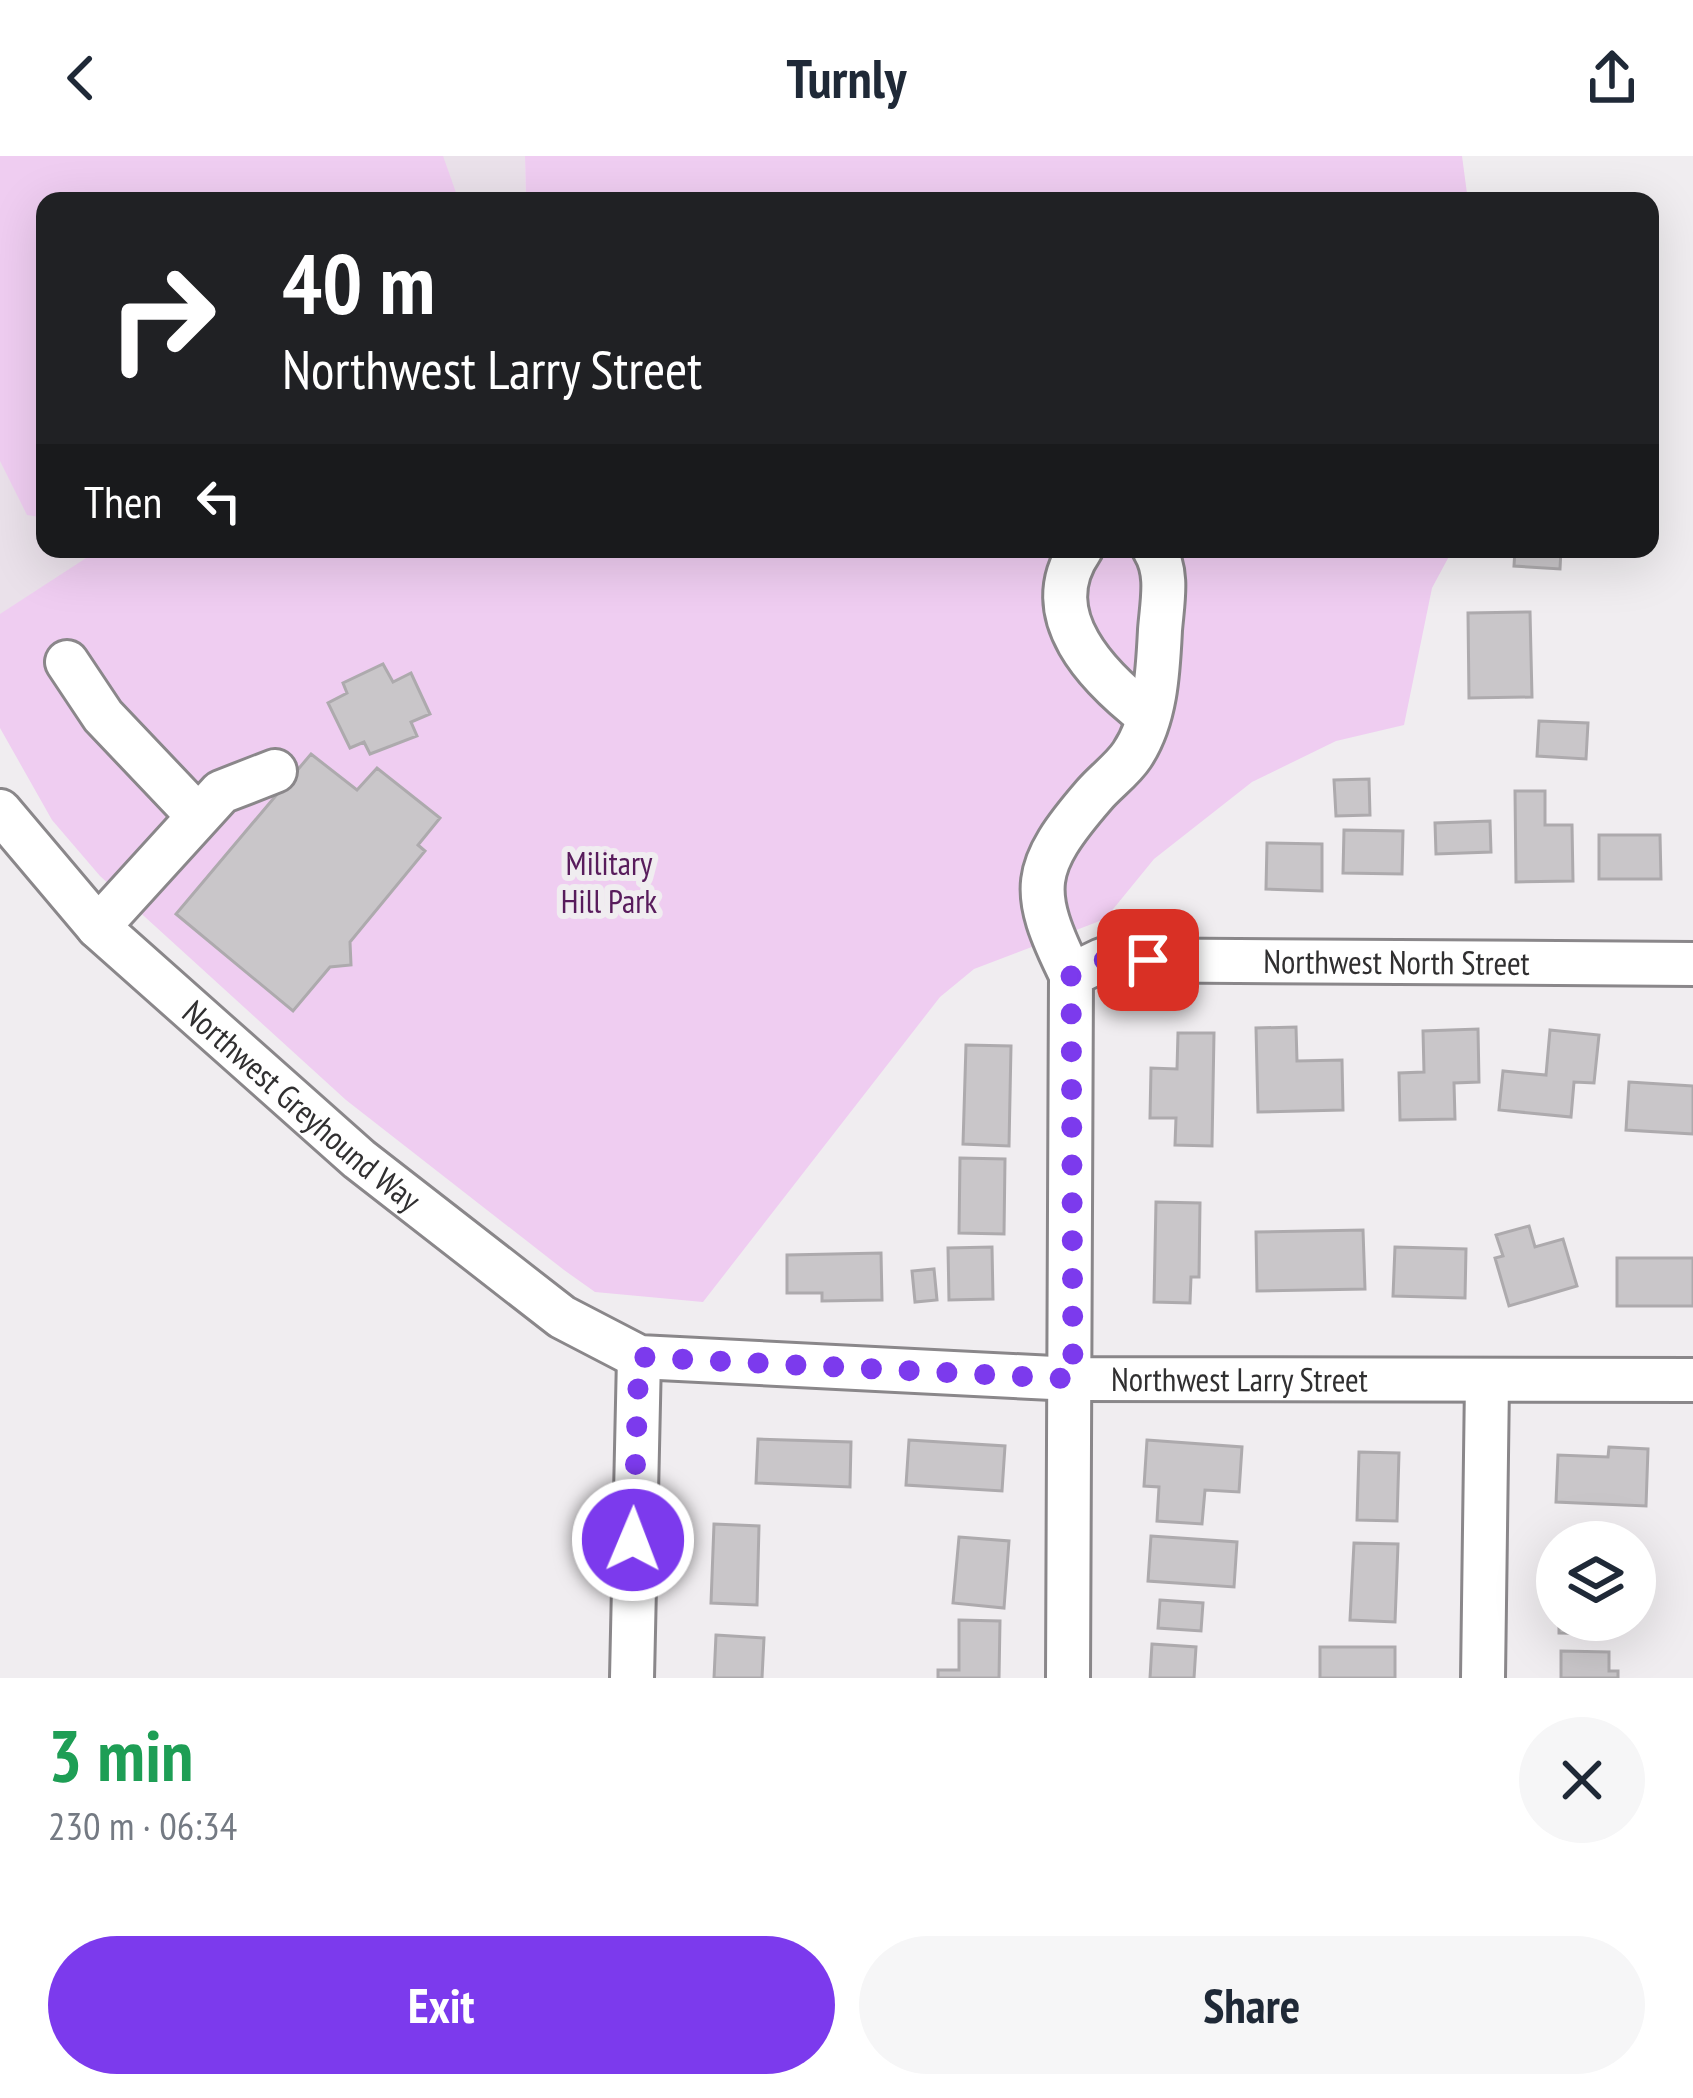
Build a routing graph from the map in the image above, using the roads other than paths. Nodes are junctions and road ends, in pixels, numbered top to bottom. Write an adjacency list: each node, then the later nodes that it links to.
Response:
1 (1077, 558): 4 (street)
2 (1158, 558): 4 (street)
3 (67, 662): 7 (street)
4 (1148, 716): 10 (street)
5 (275, 771): 7 (street)
6 (0, 811): 8 (street, Northwest Greyhound Way)
7 (198, 816): 8 (street)
8 (98, 927): 11 (street, Northwest Greyhound Way)
9 (1693, 964): 10 (street, Northwest North Street)
10 (1087, 967): 12 (street)
11 (639, 1357): 12 (street, Northwest Larry Street); 15 (street)
12 (1073, 1379): 14 (street, Northwest Larry Street); 16 (street)
13 (1693, 1380): 14 (street, Northwest Larry Street)
14 (1487, 1382): 17 (street)
15 (632, 1678)
16 (1068, 1678)
17 (1483, 1678)

